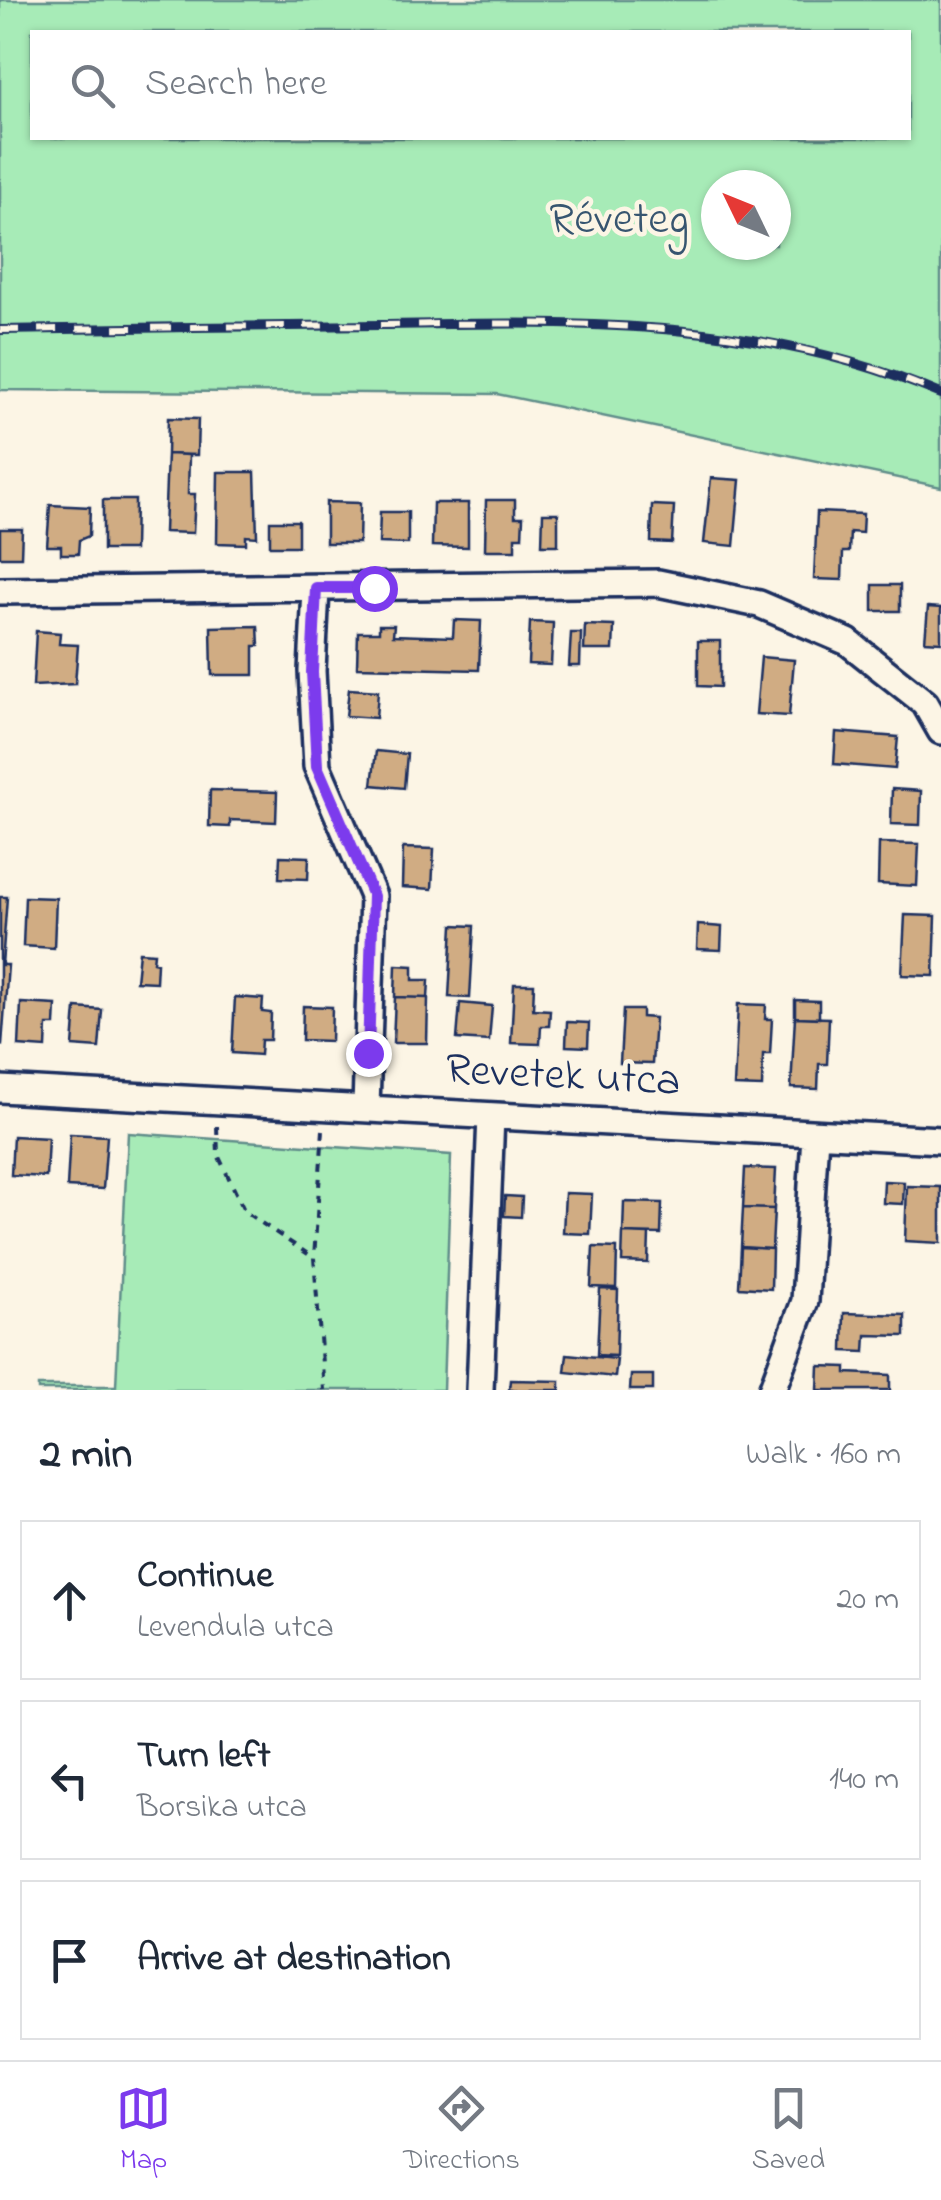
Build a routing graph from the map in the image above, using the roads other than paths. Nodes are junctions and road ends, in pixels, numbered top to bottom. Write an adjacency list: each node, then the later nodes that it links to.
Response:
1 (316, 588): 2 (street); 3 (street); 5 (street)
2 (0, 591)
3 (941, 730)
4 (0, 1089): 5 (street, Revetek utca)
5 (366, 1108): 6 (street, Revetek utca)
6 (491, 1116): 7 (street, Revetek utca); 9 (street)
7 (815, 1135): 8 (street, Revetek utca); 10 (street)
8 (941, 1140)
9 (480, 1390)
10 (772, 1390)

